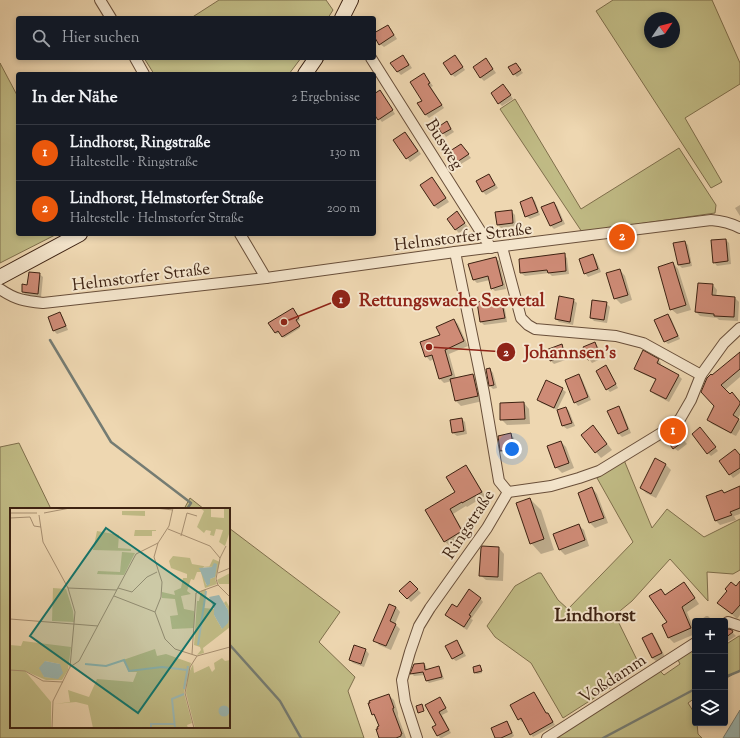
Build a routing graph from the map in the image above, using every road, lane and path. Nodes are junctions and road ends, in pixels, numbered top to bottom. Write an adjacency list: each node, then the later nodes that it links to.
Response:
1 (100, 0): 3 (street)
2 (351, 0): 4 (main road)
3 (110, 16)
4 (343, 16)
5 (136, 60): 8 (street)
6 (315, 60): 9 (main road)
7 (372, 60): 14 (street, Busweg)
8 (143, 72)
9 (306, 72)
10 (740, 228): 13 (street, Helmstorfer Straße)
11 (76, 236): 16 (main road)
12 (241, 236): 17 (street)
13 (502, 247): 14 (street, Helmstorfer Straße); 20 (street)
14 (491, 248): 15 (street, Helmstorfer Straße)
15 (455, 252): 17 (street, Helmstorfer Straße); 21 (street)
16 (0, 277)
17 (266, 278): 18 (street, Helmstorfer Straße)
18 (0, 290)
19 (740, 328): 20 (street, Ringstraße)
20 (701, 374): 21 (street, Ringstraße)
21 (508, 492): 25 (street, Ringstraße)
22 (728, 622): 23 (street)
23 (740, 626)
24 (692, 645): 26 (street, Voßdamm)
25 (417, 738)
26 (547, 738)

